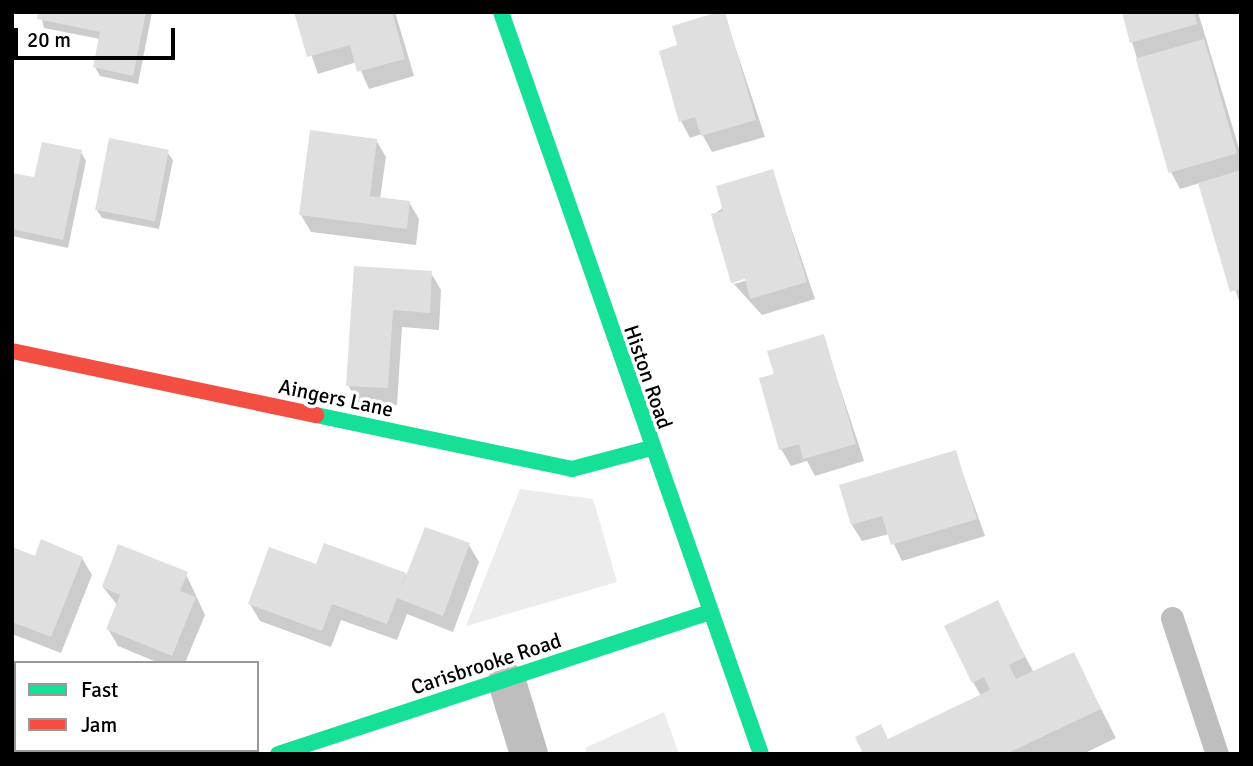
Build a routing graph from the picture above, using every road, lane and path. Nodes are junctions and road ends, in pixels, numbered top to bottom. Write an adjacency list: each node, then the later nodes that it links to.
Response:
1 (501, 12): 3 (street, Histon Road)
2 (12, 351): 3 (street, Aingers Lane)
3 (651, 448): 4 (street, Histon Road)
4 (707, 613): 6 (street, Carisbrooke Road); 9 (street, Histon Road)
5 (1172, 618): 10 (lane)
6 (507, 682): 7 (street, Carisbrooke Road); 8 (street)
7 (278, 754)
8 (529, 754)
9 (761, 754)
10 (1217, 754)

